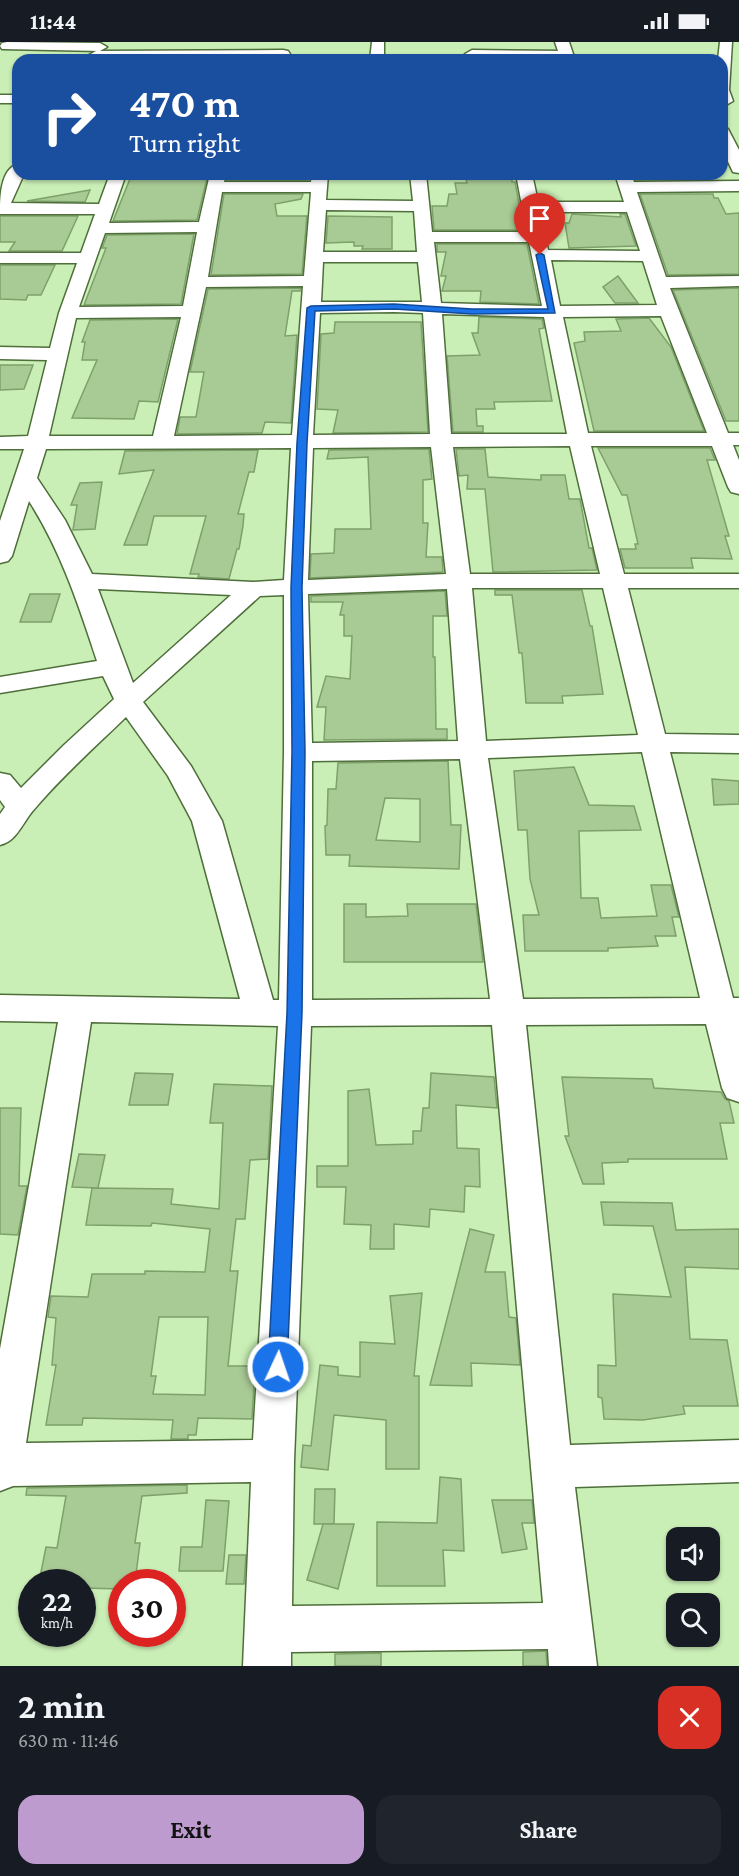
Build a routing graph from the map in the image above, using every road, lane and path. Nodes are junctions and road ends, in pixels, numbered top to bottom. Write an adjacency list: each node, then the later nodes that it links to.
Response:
1 (6, 48): 2 (street)
2 (98, 51): 3 (street)
3 (189, 52): 4 (street)
4 (283, 52)
5 (471, 52): 6 (street)
6 (566, 52)
7 (728, 145): 8 (main road)
8 (739, 168)
9 (116, 180): 21 (street)
10 (217, 180): 16 (street); 22 (street)
11 (418, 180): 17 (street)
12 (525, 180): 18 (street)
13 (626, 180): 14 (street); 19 (street)
14 (739, 186)
15 (5, 188): 20 (street)
16 (319, 189): 17 (street); 31 (street)
17 (420, 206): 25 (street)
18 (531, 207): 19 (street); 24 (street)
19 (635, 207): 26 (street)
20 (0, 208): 21 (street)
21 (105, 209): 23 (street)
22 (206, 227): 23 (street); 30 (street)
23 (99, 228): 28 (street)
24 (538, 246): 25 (street); 26 (street); 36 (street)
25 (425, 247): 31 (street); 33 (street)
26 (650, 256): 32 (street)
27 (0, 258): 28 (street)
28 (88, 258): 37 (street)
29 (739, 281): 32 (street)
30 (198, 282): 31 (street); 35 (street)
31 (313, 282): 33 (street); 46 (street)
32 (658, 283): 34 (street)
33 (432, 310): 36 (street); 42 (street)
34 (668, 310): 36 (street); 40 (street)
35 (192, 311): 37 (street); 45 (street)
36 (552, 311): 41 (street)
37 (68, 313): 39 (street)
38 (0, 353): 39 (street)
39 (57, 354): 44 (street)
40 (730, 439): 41 (street); 48 (street)
41 (579, 440): 42 (street); 52 (street)
42 (441, 441): 46 (street); 51 (street)
43 (0, 443): 44 (street)
44 (37, 443): 45 (street); 47 (street)
45 (162, 443): 46 (street)
46 (302, 443): 54 (street)
47 (26, 479): 49 (street); 50 (street)
48 (739, 487)
49 (0, 556)
50 (83, 581): 55 (street); 56 (street)
51 (459, 581): 52 (street); 54 (street); 61 (street)
52 (614, 581): 53 (street); 59 (street)
53 (739, 581)
54 (296, 588): 55 (street); 62 (street)
55 (253, 589): 58 (street)
56 (112, 667): 57 (street); 58 (street)
57 (0, 685)
58 (128, 701): 64 (street); 69 (street)
59 (655, 743): 60 (street); 61 (street); 68 (street)
60 (739, 744)
61 (473, 750): 62 (street); 70 (street)
62 (298, 752): 71 (street)
63 (0, 782): 64 (street)
64 (21, 806): 65 (street)
65 (0, 835)
66 (0, 1008): 67 (street)
67 (77, 1008): 69 (street); 75 (street)
68 (730, 1010): 70 (street); 72 (street)
69 (260, 1012): 71 (street)
70 (508, 1012): 71 (street); 76 (street)
71 (295, 1013): 73 (street)
72 (739, 1088)
73 (273, 1461): 75 (street); 78 (street)
74 (739, 1461): 76 (street)
75 (0, 1467)
76 (551, 1467): 77 (street)
77 (571, 1646): 78 (street)
78 (268, 1647)

